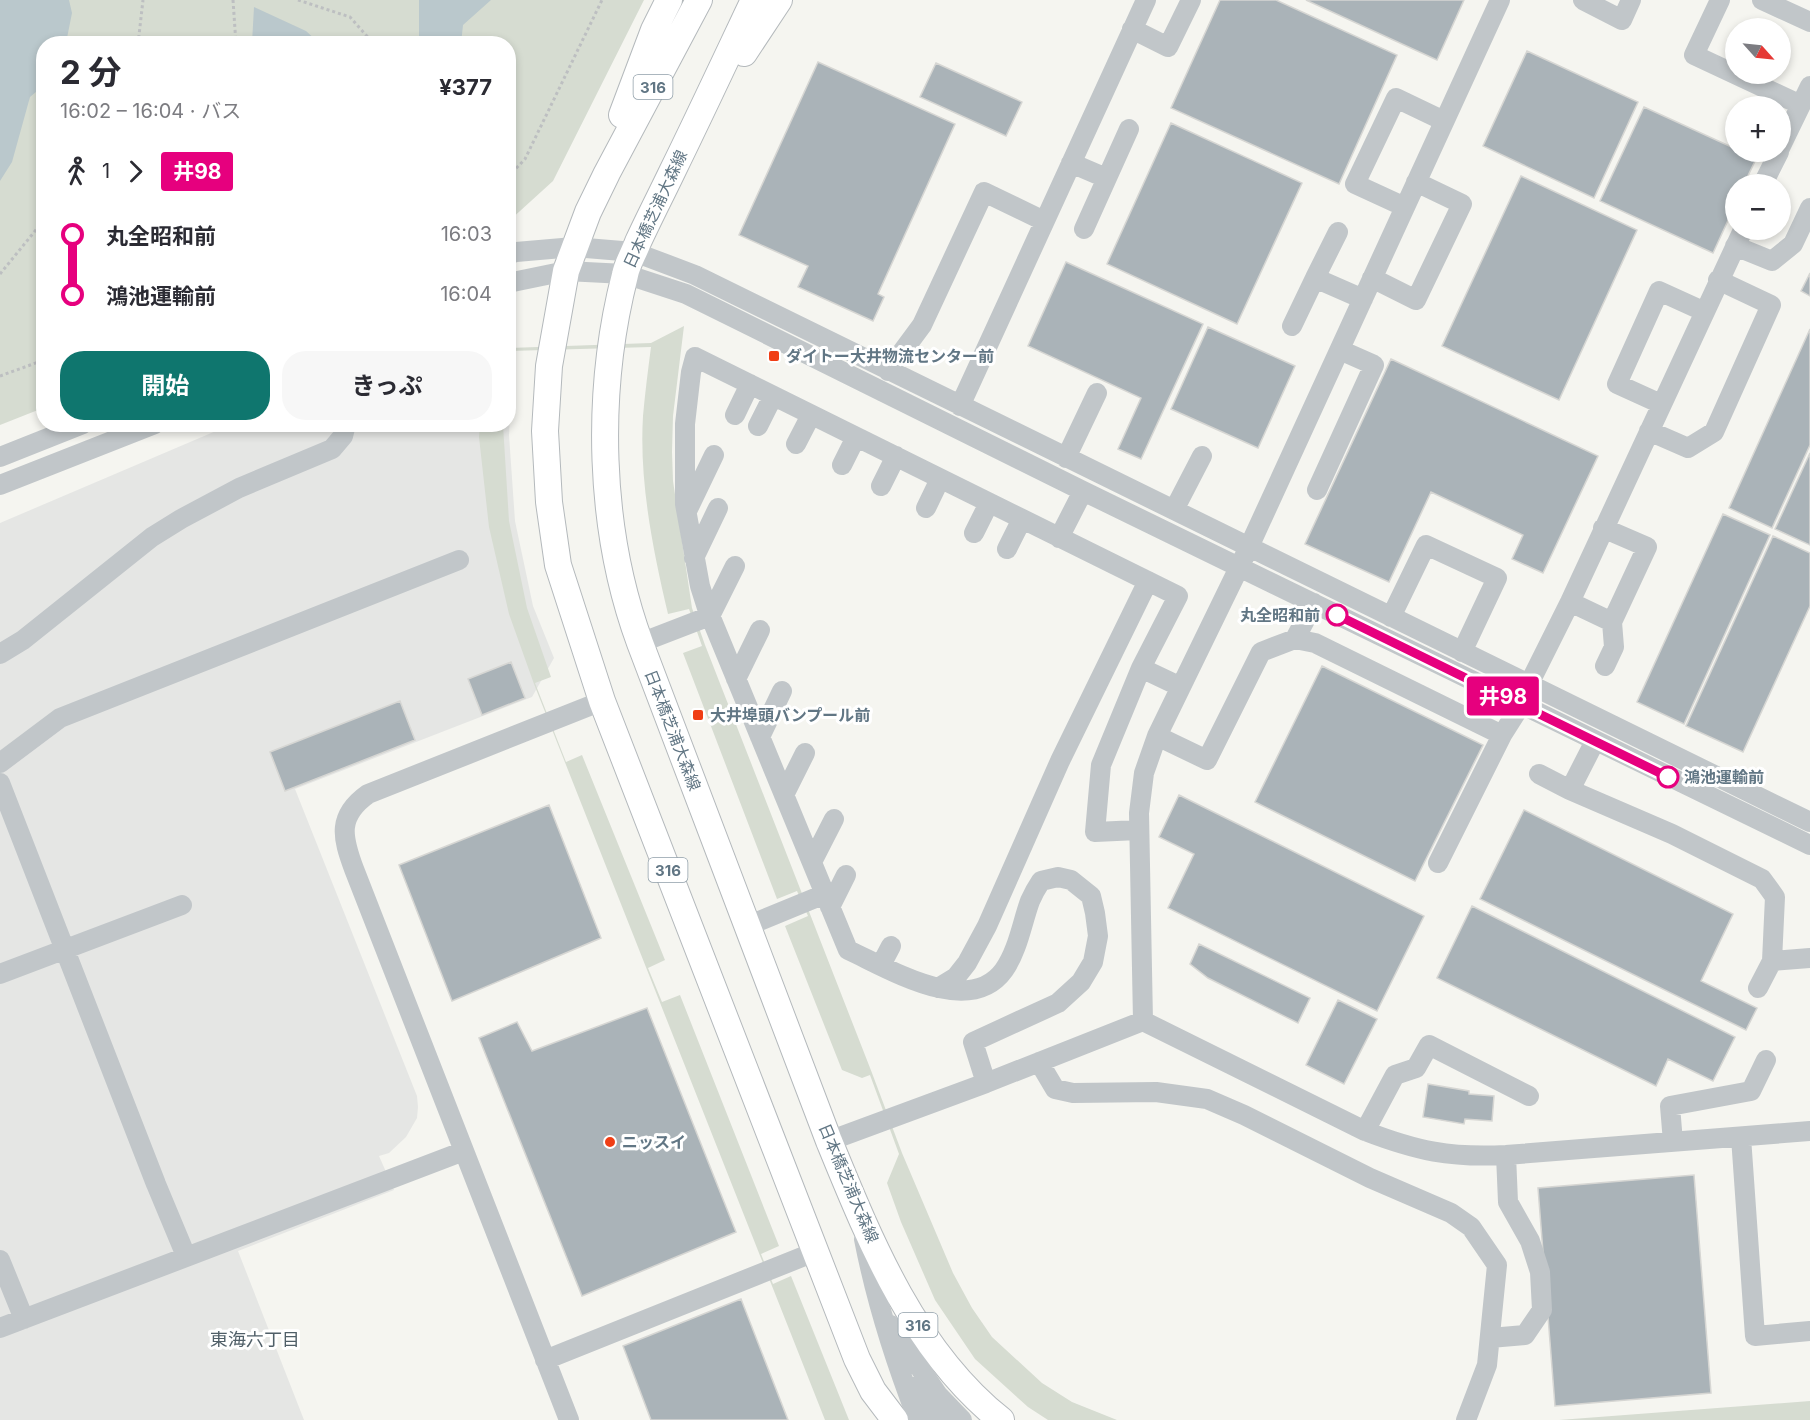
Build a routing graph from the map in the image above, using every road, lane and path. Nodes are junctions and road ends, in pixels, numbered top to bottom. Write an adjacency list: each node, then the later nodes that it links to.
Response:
1 (144, 0): 18 (path)
2 (233, 0): 19 (path)
3 (298, 0): 20 (path)
4 (602, 0): 28 (path)
5 (669, 0): 29 (main road)
6 (699, 0): 29 (main road, 316)
7 (754, 0): 26 (main road, 日本橋芝浦大森線 / 316)
8 (778, 0): 26 (main road)
9 (1146, 0): 17 (street)
10 (1191, 0): 17 (street)
11 (1500, 0): 23 (street)
12 (1583, 0): 13 (street)
13 (1631, 0)
14 (1720, 0): 22 (street)
15 (1762, 0): 16 (street)
16 (1810, 22)
17 (1132, 29): 27 (street)
18 (139, 36)
19 (235, 36)
20 (367, 36)
21 (1810, 86): 22 (street)
22 (1801, 105): 24 (street)
23 (1444, 121): 31 (street); 32 (street)
24 (1791, 126)
25 (1129, 129): 30 (street)
26 (688, 139): 42 (main road, 日本橋芝浦大森線 / 316)
27 (1071, 162): 30 (street); 34 (street)
28 (516, 169)
29 (607, 173): 41 (main road, 316)
30 (1106, 178): 35 (street)
31 (1416, 182): 32 (street); 45 (street)
32 (1405, 207): 45 (street)
33 (1810, 208): 39 (street)
34 (1044, 221): 53 (street); 59 (street)
35 (1084, 228)
36 (36, 230): 43 (path)
37 (1338, 232): 44 (street)
38 (1738, 240): 47 (street)
39 (1742, 240)
40 (516, 252): 41 (street)
41 (570, 259): 42 (street); 46 (street); 112 (main road, 316)
42 (629, 263): 53 (street); 79 (street); 103 (main road, 日本橋芝浦大森線 / 316)
43 (0, 274)
44 (1315, 278): 48 (street); 50 (street)
45 (1372, 279): 48 (street)
46 (516, 280)
47 (1719, 280): 49 (street); 63 (street)
48 (1363, 299): 51 (street)
49 (1703, 311): 58 (street); 58 (street)
50 (1292, 326)
51 (1340, 350): 78 (street); 89 (street)
52 (36, 363): 54 (path)
53 (888, 371): 59 (street)
54 (0, 376)
55 (750, 384): 57 (street); 60 (street); 84 (street)
56 (1097, 393): 73 (street)
57 (773, 396): 61 (street); 62 (street)
58 (1661, 404): 63 (street)
59 (960, 406): 73 (street)
60 (735, 415)
61 (812, 415): 67 (street); 68 (street)
62 (758, 426)
63 (1649, 430): 86 (street)
64 (63, 432): 72 (street)
65 (134, 432): 76 (street)
66 (344, 432): 105 (street)
67 (856, 437): 70 (street); 74 (street)
68 (796, 444)
69 (714, 455): 84 (street)
70 (896, 456): 75 (street); 77 (street)
71 (1202, 456): 83 (street)
72 (0, 457)
73 (1066, 458): 83 (street)
74 (842, 465)
75 (940, 478): 80 (street); 82 (street)
76 (0, 485)
77 (881, 486)
78 (1317, 490)
79 (1083, 491): 88 (street); 94 (street)
80 (989, 503): 85 (street); 87 (street)
81 (718, 508): 91 (street)
82 (926, 508)
83 (1174, 510): 89 (street)
84 (687, 511): 91 (street)
85 (1022, 519): 88 (street); 90 (street)
86 (1604, 528): 96 (street); 100 (street)
87 (974, 532)
88 (1059, 537): 95 (street)
89 (1249, 547): 94 (street); 99 (street)
90 (1007, 549)
91 (694, 558): 98 (street)
92 (459, 560): 119 (street)
93 (735, 566): 98 (street)
94 (1240, 567): 97 (street); 110 (street)
95 (1148, 581): 107 (street); 140 (street)
96 (1570, 602): 100 (street); 109 (street)
97 (1314, 603): 102 (street); 113 (street)
98 (710, 616): 103 (street); 108 (street)
99 (1391, 617): 104 (street); 104 (street)
100 (1612, 622): 106 (street)
101 (760, 630): 108 (street)
102 (1295, 639): 114 (street); 115 (street)
103 (640, 643): 133 (main road, 日本橋芝浦大森線 / 316)
104 (1462, 652): 109 (street)
105 (0, 654)
106 (1605, 666)
107 (1141, 668): 110 (street); 126 (street)
108 (736, 679): 116 (street)
109 (1529, 684): 125 (street)
110 (1181, 687): 115 (street)
111 (782, 691): 116 (street)
112 (602, 701): 152 (street); 155 (main road, 316)
113 (1521, 705): 114 (street); 117 (street)
114 (1502, 735): 129 (street)
115 (1157, 736): 126 (street)
116 (760, 737): 123 (street)
117 (1595, 741): 122 (street); 127 (street)
118 (805, 753): 123 (street)
119 (0, 763)
120 (1539, 774): 122 (street)
121 (0, 783): 135 (street)
122 (1570, 790): 137 (street)
123 (784, 795): 128 (street)
124 (834, 819): 128 (street)
125 (1810, 822)
126 (1138, 830): 142 (street)
127 (1810, 845)
128 (812, 862): 131 (street)
129 (1438, 863)
130 (846, 875): 131 (street)
131 (828, 901): 133 (street); 138 (street)
132 (182, 905): 135 (street)
133 (747, 926): 150 (main road, 日本橋芝浦大森線 / 316)
134 (891, 946): 138 (street)
135 (65, 949): 139 (street); 156 (street)
136 (1810, 958): 137 (street)
137 (1772, 961): 141 (street)
138 (881, 965): 140 (street)
139 (0, 974)
140 (938, 988): 145 (street)
141 (1758, 988)
142 (1143, 1021): 144 (street); 147 (street)
143 (1766, 1060): 151 (street)
144 (1039, 1062): 145 (street); 162 (street)
145 (986, 1083): 150 (street)
146 (1529, 1096): 147 (street)
147 (1365, 1131): 153 (street)
148 (1810, 1131): 149 (street)
149 (1741, 1137): 151 (street); 161 (street)
150 (830, 1141): 154 (main road, 日本橋芝浦大森線 / 316)
151 (1673, 1142): 153 (street)
152 (464, 1151): 156 (street); 164 (street)
153 (1506, 1155): 162 (street)
154 (859, 1213): 158 (street); 172 (main road, 日本橋芝浦大森線 / 316)
155 (817, 1251): 163 (main road, 316); 164 (street)
156 (186, 1256): 159 (street)
157 (0, 1260): 159 (street)
158 (881, 1310): 165 (street); 171 (street)
159 (24, 1319): 160 (street)
160 (0, 1328)
161 (1810, 1331)
162 (1490, 1338): 173 (street)
163 (857, 1359): 167 (street); 168 (main road, 316)
164 (545, 1360): 166 (street)
165 (896, 1363): 169 (street); 170 (street)
166 (569, 1420)
167 (878, 1420)
168 (895, 1420)
169 (918, 1420)
170 (938, 1420)
171 (962, 1420)
172 (1001, 1420)
173 (1466, 1420)

